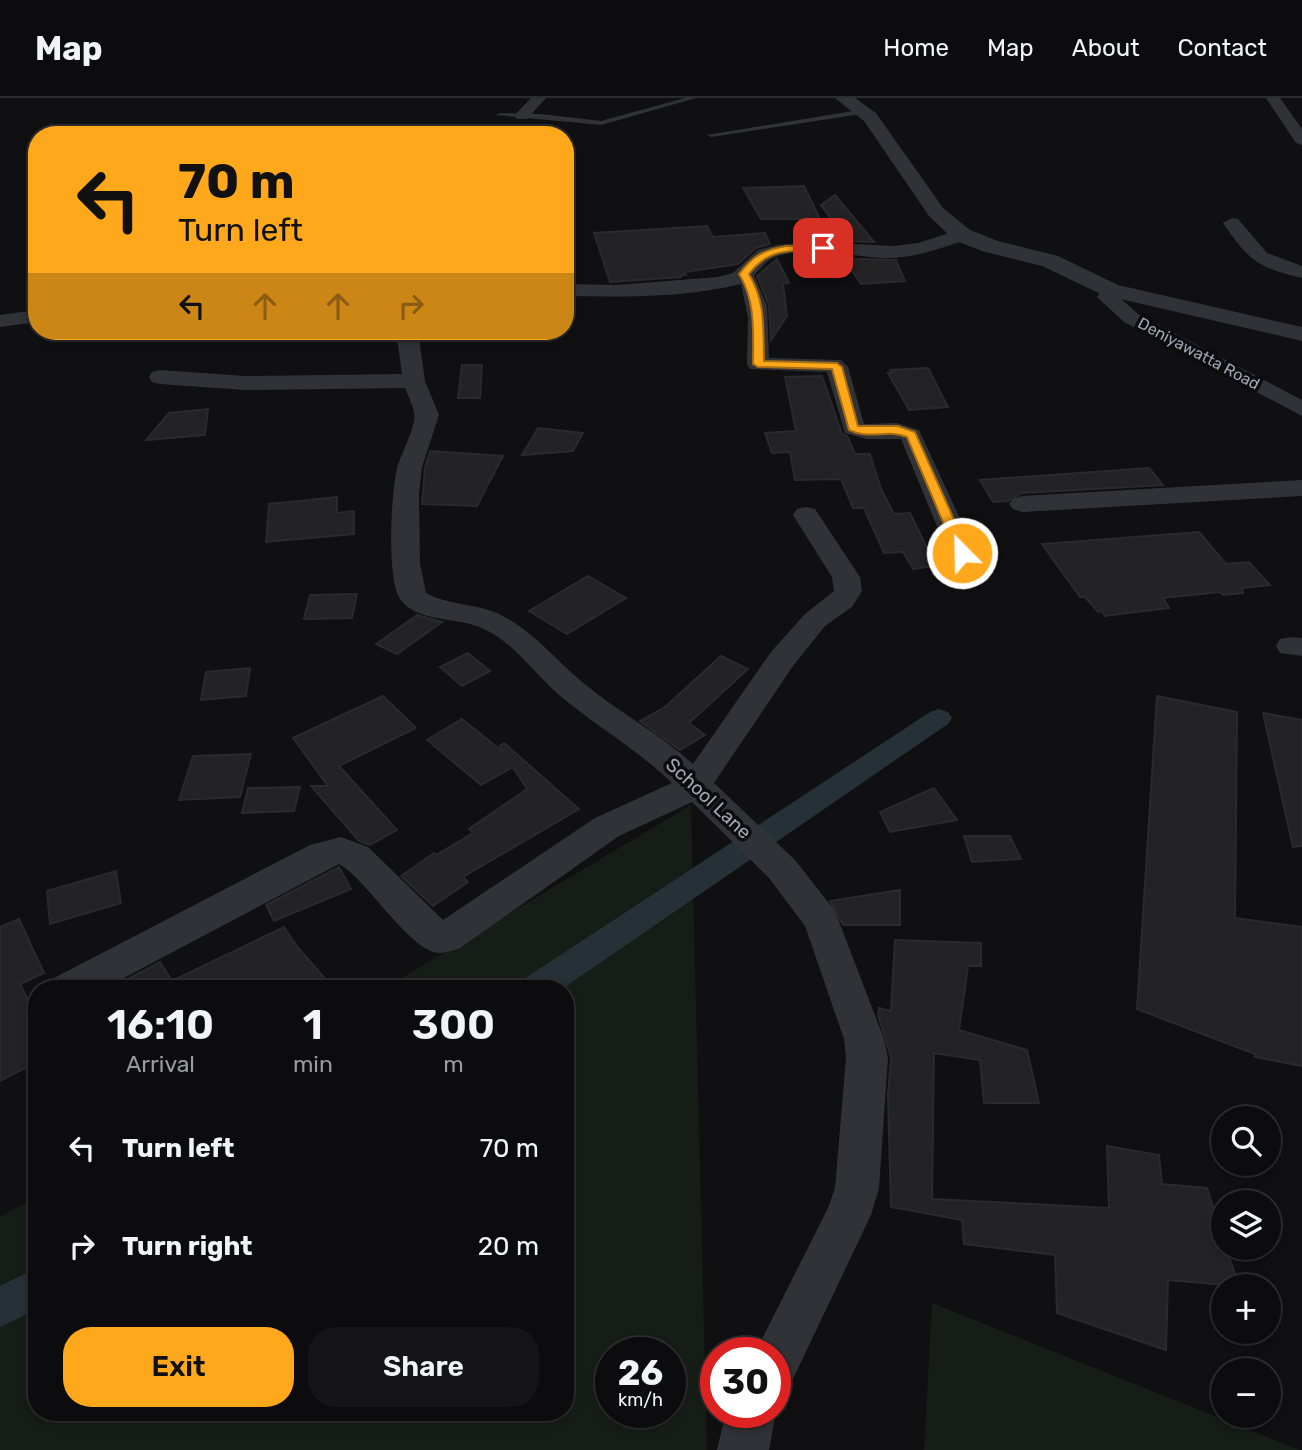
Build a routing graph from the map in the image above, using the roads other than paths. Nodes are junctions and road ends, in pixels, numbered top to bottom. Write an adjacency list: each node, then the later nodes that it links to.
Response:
1 (539, 98): 7 (street)
2 (693, 98): 7 (lane)
3 (844, 98): 5 (street)
4 (1273, 98): 9 (street)
5 (865, 111): 8 (lane); 11 (street)
6 (500, 116): 7 (lane)
7 (522, 116)
8 (711, 135)
9 (1302, 140)
10 (1232, 223): 12 (street)
11 (962, 234): 13 (street); 14 (street)
12 (1302, 272)
13 (744, 274): 15 (street); 26 (street)
14 (1111, 289): 18 (street); 22 (street, Deniyawatta Road)
15 (574, 290)
16 (28, 317): 17 (street)
17 (0, 321)
18 (1302, 334)
19 (408, 340): 21 (street, School Lane)
20 (160, 377): 21 (street)
21 (414, 381): 27 (street, School Lane)
22 (1302, 409)
23 (1302, 488): 24 (street)
24 (1022, 504)
25 (806, 515): 27 (street)
26 (962, 553)
27 (694, 787): 28 (street); 29 (street, School Lane)
28 (85, 980)
29 (788, 1337)
30 (748, 1428): 31 (street)
31 (743, 1450)

